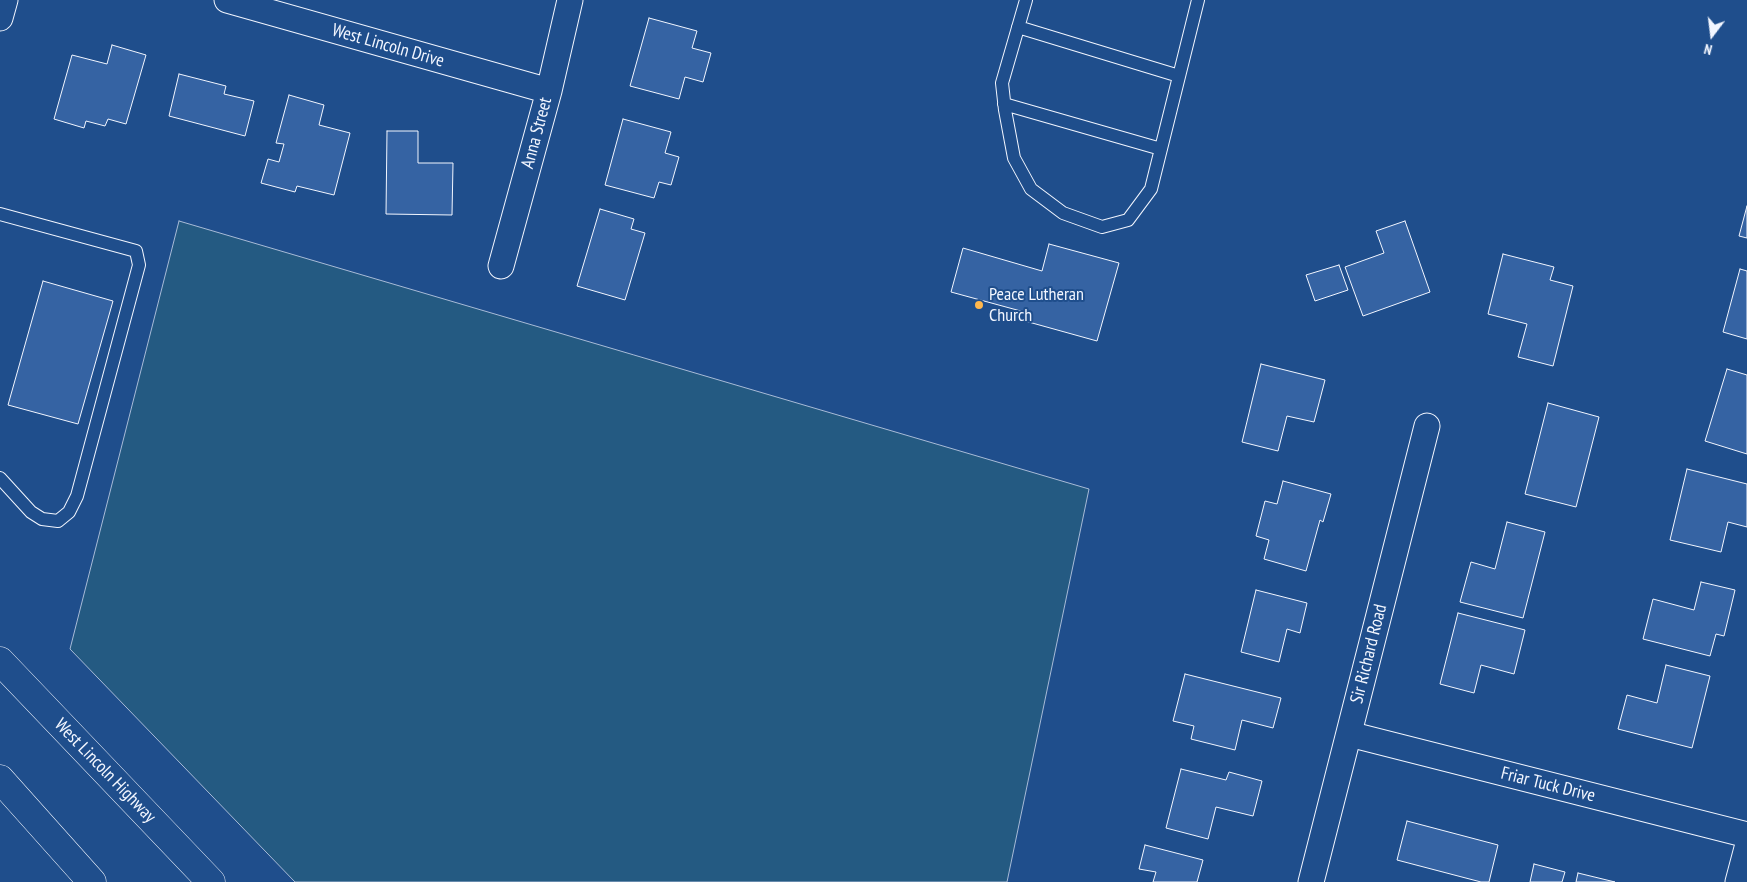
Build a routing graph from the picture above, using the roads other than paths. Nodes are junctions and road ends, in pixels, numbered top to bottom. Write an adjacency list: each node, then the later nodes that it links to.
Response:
1 (5, 0): 6 (street)
2 (227, 0): 9 (street, West Lincoln Drive)
3 (570, 0): 9 (street, Anna Street)
4 (1026, 0): 7 (lane)
5 (1196, 0): 8 (lane)
6 (0, 18)
7 (1018, 27): 8 (lane); 10 (lane)
8 (1179, 76): 11 (lane)
9 (549, 91): 13 (street, Anna Street)
10 (1004, 104): 11 (lane); 11 (lane)
11 (1160, 149)
12 (0, 214): 15 (lane)
13 (501, 266)
14 (1427, 426): 17 (street, Sir Richard Road)
15 (0, 478)
16 (0, 661): 22 (main road, West Lincoln Highway)
17 (1349, 734): 19 (street, Friar Tuck Drive); 23 (street, Sir Richard Road)
18 (0, 779): 21 (main road)
19 (1747, 835)
20 (1747, 848): 24 (street)
21 (92, 882)
22 (211, 882)
23 (1311, 882)
24 (1738, 882)

